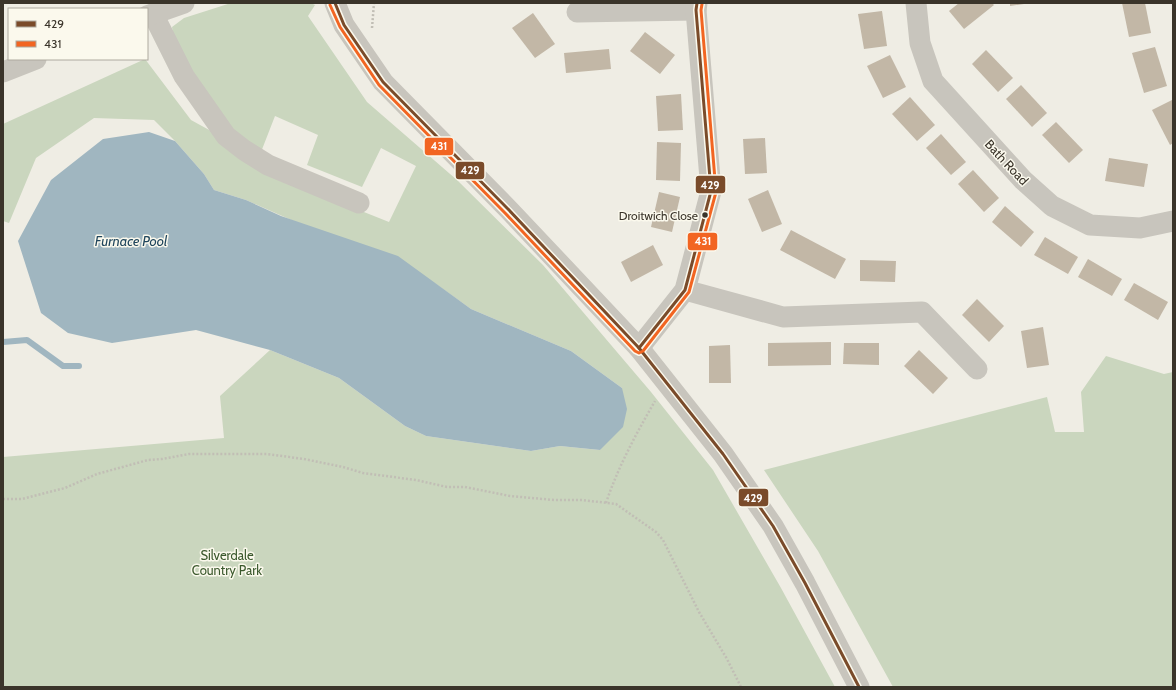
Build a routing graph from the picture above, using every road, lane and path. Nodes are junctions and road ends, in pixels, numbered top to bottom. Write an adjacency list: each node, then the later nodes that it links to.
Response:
1 (184, 3): 6 (street)
2 (335, 3): 12 (street)
3 (916, 3): 10 (street, Bath Road)
4 (697, 7): 5 (street); 11 (street)
5 (577, 12)
6 (150, 15): 9 (street)
7 (33, 60): 8 (street)
8 (3, 72)
9 (359, 203)
10 (1173, 221)
11 (685, 290): 12 (street); 13 (street)
12 (639, 348): 14 (street)
13 (977, 369)
14 (666, 382): 16 (path); 18 (street)
15 (3, 499): 16 (path)
16 (606, 503): 17 (path)
17 (741, 687)
18 (859, 687)

